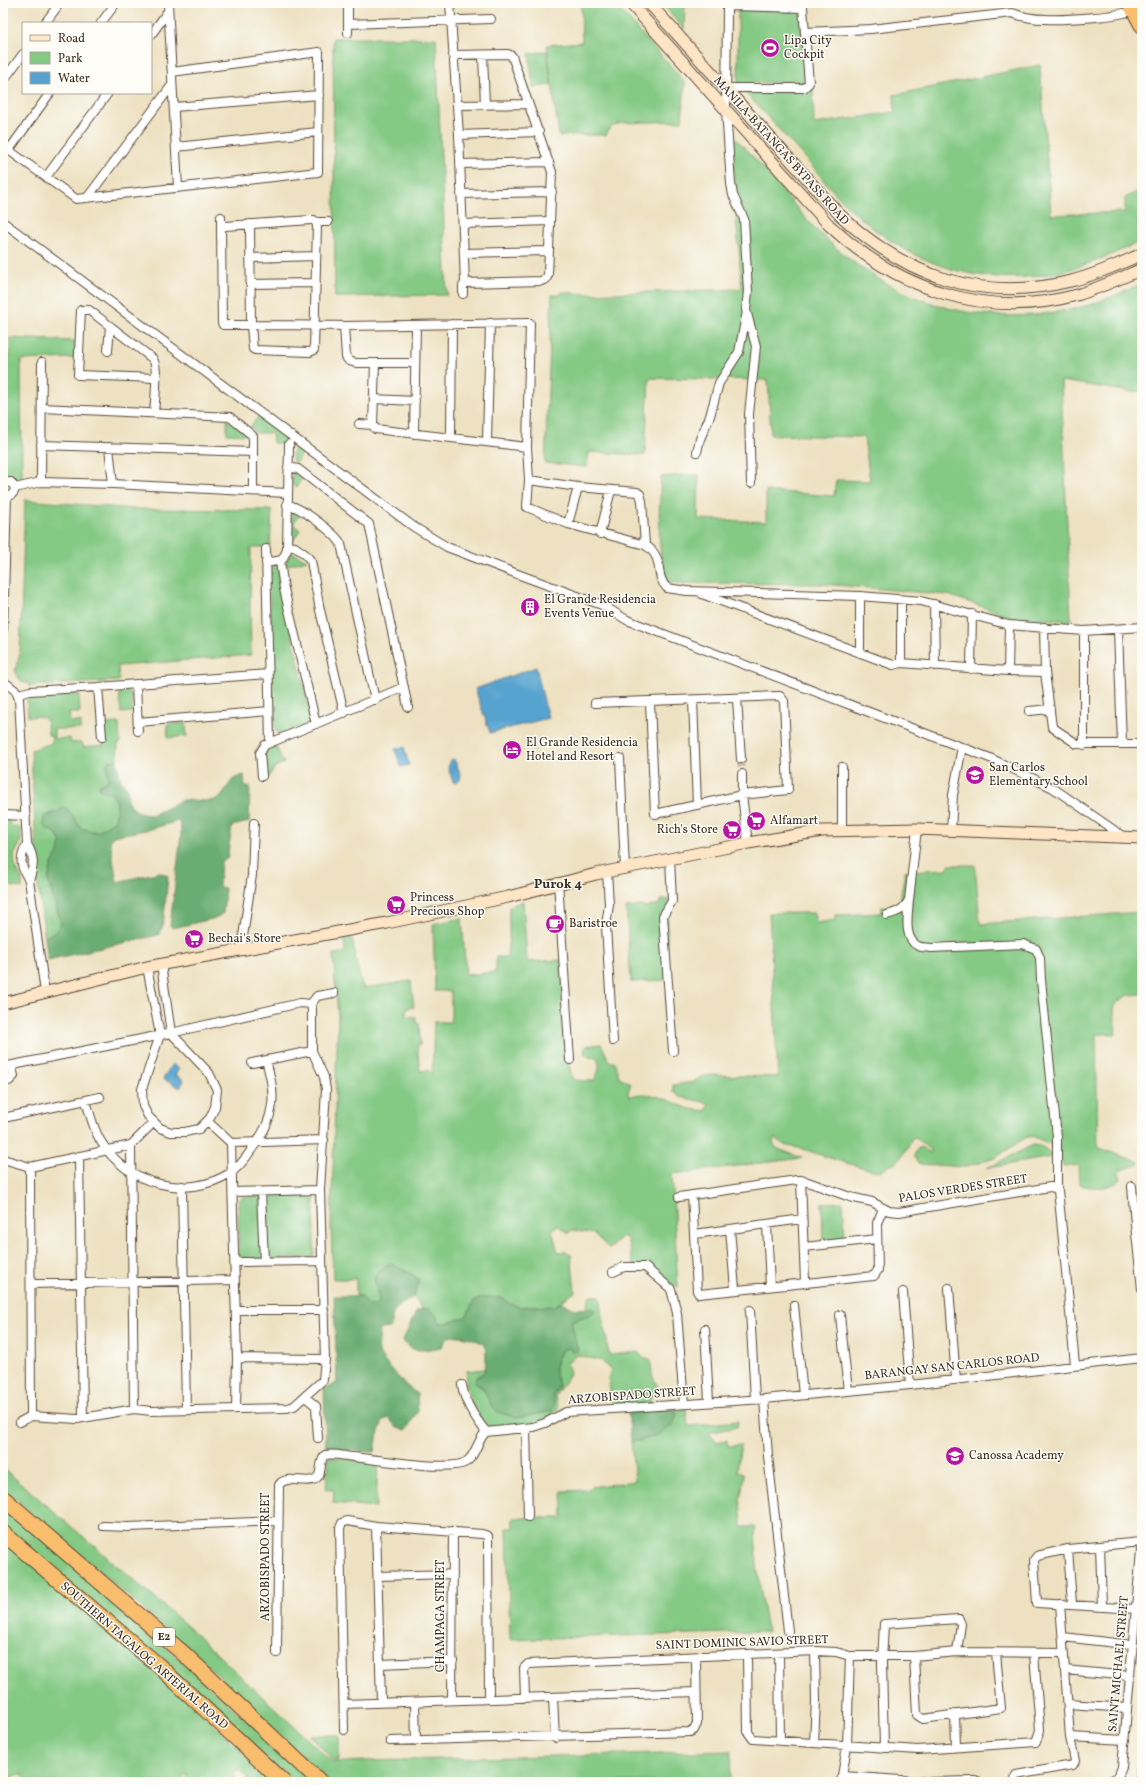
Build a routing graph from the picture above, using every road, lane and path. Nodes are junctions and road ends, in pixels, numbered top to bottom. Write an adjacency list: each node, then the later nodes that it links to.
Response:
1 (60, 3): 11 (street)
2 (116, 3): 12 (street)
3 (348, 3): 13 (street)
4 (450, 3): 10 (street)
5 (630, 3): 32 (main road, MANILA-BATANGAS BYPASS ROAD)
6 (649, 3): 24 (main road, MANILA-BATANGAS BYPASS ROAD)
7 (1132, 6): 14 (highway); 15 (street)
8 (168, 7): 16 (street); 21 (street)
9 (491, 19): 10 (street)
10 (452, 21): 13 (street); 19 (street)
11 (47, 22)
12 (103, 22)
13 (348, 24): 17 (street)
14 (1142, 25)
15 (806, 32): 24 (street); 24 (street)
16 (152, 33)
17 (348, 33)
18 (22, 55): 22 (street)
19 (453, 55): 20 (street); 29 (street)
20 (483, 55): 28 (street); 30 (street)
21 (172, 72): 23 (street); 27 (street)
22 (3, 81)
23 (172, 85): 31 (street); 44 (street)
24 (726, 88): 32 (street); 55 (main road, MANILA-BATANGAS BYPASS ROAD)
25 (49, 94): 37 (street)
26 (107, 94): 40 (street)
27 (319, 95): 31 (street); 33 (street)
28 (528, 104): 30 (street); 34 (street)
29 (457, 105): 30 (street); 35 (street)
30 (484, 105)
31 (174, 107): 36 (street)
32 (726, 110): 58 (main road, MANILA-BATANGAS BYPASS ROAD); 63 (street)
33 (318, 132): 36 (street); 41 (street)
34 (539, 132): 35 (street); 38 (street)
35 (459, 135): 39 (street)
36 (176, 147): 41 (street)
37 (6, 148): 40 (street)
38 (549, 162): 39 (street); 42 (street)
39 (460, 164): 43 (street)
40 (46, 177): 44 (street)
41 (178, 188): 44 (street)
42 (552, 192): 43 (street); 46 (street)
43 (461, 194): 51 (street)
44 (87, 198)
45 (221, 218): 52 (street)
46 (550, 221): 51 (street); 53 (street)
47 (3, 222): 152 (street)
48 (316, 222): 49 (street); 50 (street); 56 (street)
49 (328, 222)
50 (250, 224): 52 (street); 57 (street)
51 (463, 224): 54 (street)
52 (222, 228): 66 (street)
53 (548, 251): 54 (street); 60 (street)
54 (464, 253): 60 (street)
55 (1142, 254)
56 (316, 256): 57 (street); 59 (street)
57 (250, 258): 61 (street)
58 (1142, 269)
59 (316, 283): 61 (street); 67 (street)
60 (465, 283): 62 (street)
61 (250, 284): 66 (street)
62 (463, 294)
63 (746, 313): 90 (street); 95 (street)
64 (490, 323): 65 (street); 84 (street); 88 (street)
65 (452, 324): 68 (street); 83 (street)
66 (251, 325): 67 (street); 67 (street)
67 (316, 325): 70 (street)
68 (416, 325): 70 (street); 74 (street)
69 (110, 326): 71 (street); 75 (street); 75 (street)
70 (344, 326): 73 (street)
71 (108, 351)
72 (42, 362): 78 (street)
73 (375, 363): 74 (street); 76 (street)
74 (416, 364): 77 (street)
75 (155, 378): 79 (street)
76 (374, 399): 77 (street); 81 (street)
77 (415, 401): 82 (street)
78 (42, 408): 79 (street); 86 (street)
79 (154, 412): 89 (street)
80 (359, 424): 81 (street)
81 (373, 425): 82 (street)
82 (414, 434): 83 (street)
83 (451, 438): 84 (street)
84 (487, 441): 88 (street)
85 (289, 444): 91 (street)
86 (41, 445): 87 (street); 93 (street)
87 (109, 447): 89 (street); 96 (street)
88 (527, 447): 92 (street)
89 (253, 452): 100 (street)
90 (697, 452)
91 (288, 466): 101 (street); 131 (street)
92 (529, 480): 97 (street); 104 (street)
93 (41, 482): 96 (street); 98 (street)
94 (3, 483): 98 (street)
95 (751, 483)
96 (113, 484): 100 (street)
97 (578, 487): 99 (street); 104 (street)
98 (15, 488): 102 (street)
99 (611, 490): 105 (street); 106 (street)
100 (252, 491): 101 (street)
101 (287, 493): 103 (street)
102 (5, 495): 120 (street)
103 (287, 505): 107 (street); 135 (street)
104 (568, 524): 105 (street)
105 (600, 534): 106 (street)
106 (645, 545): 111 (street)
107 (288, 546): 109 (street); 143 (street)
108 (266, 549): 110 (street)
109 (280, 561): 110 (street); 145 (street)
110 (266, 563): 128 (street)
111 (695, 591): 112 (street); 122 (street)
112 (860, 596): 113 (street); 122 (street)
113 (901, 600): 114 (street); 123 (street)
114 (934, 604): 115 (street); 124 (street)
115 (972, 614): 116 (street); 125 (street)
116 (1009, 625): 117 (street); 126 (street)
117 (1044, 627): 121 (street); 127 (street)
118 (1142, 627): 119 (street)
119 (1118, 629): 121 (street); 149 (street)
120 (3, 630)
121 (1084, 631): 151 (street)
122 (860, 653): 123 (street)
123 (901, 663): 124 (street)
124 (935, 666): 125 (street)
125 (971, 669): 126 (street)
126 (1008, 672): 127 (street)
127 (1046, 672): 140 (street)
128 (268, 674): 130 (street); 141 (street)
129 (3, 681): 133 (street)
130 (136, 684): 132 (street); 144 (street)
131 (404, 687): 135 (street); 139 (street)
132 (98, 688): 133 (street); 147 (street)
133 (18, 694): 161 (street)
134 (737, 698): 136 (street); 154 (street); 158 (street)
135 (374, 700): 143 (street)
136 (693, 700): 137 (street); 159 (street)
137 (650, 702): 138 (street); 159 (street)
138 (595, 704)
139 (408, 707)
140 (1050, 709): 142 (street); 151 (street)
141 (269, 711): 144 (street); 148 (street)
142 (1029, 711)
143 (344, 713): 145 (street)
144 (138, 722): 146 (street)
145 (316, 724): 148 (street)
146 (138, 731)
147 (102, 737)
148 (270, 743): 157 (street)
149 (1122, 744): 150 (street); 151 (street)
150 (1142, 744)
151 (1084, 745)
152 (962, 747): 165 (street); 166 (street)
153 (620, 758): 171 (street)
154 (741, 759)
155 (842, 767): 163 (street)
156 (742, 774): 158 (street)
157 (262, 776)
158 (742, 795): 159 (street); 168 (street)
159 (697, 805)
160 (3, 815): 161 (street)
161 (26, 816): 169 (street)
162 (254, 823): 177 (street)
163 (842, 829): 164 (main road); 168 (main road)
164 (917, 829): 165 (main road); 175 (street)
165 (951, 831): 166 (main road)
166 (1124, 837): 167 (main road)
167 (1142, 838)
168 (748, 843): 170 (main road)
169 (27, 844): 173 (street); 173 (street)
170 (670, 859): 171 (main road); 190 (street)
171 (625, 869): 172 (main road)
172 (607, 872): 174 (main road); 188 (street)
173 (29, 880): 180 (street)
174 (558, 882): 177 (main road); 192 (street)
175 (909, 900): 176 (street); 214 (street)
176 (887, 915)
177 (240, 950): 178 (main road)
178 (161, 964): 179 (main road); 184 (street)
179 (147, 967): 180 (main road); 185 (street)
180 (45, 992): 182 (main road)
181 (334, 993): 183 (street)
182 (3, 1003)
183 (311, 1004): 186 (street); 189 (street)
184 (166, 1006): 185 (street); 186 (street)
185 (155, 1008): 187 (street)
186 (171, 1033): 187 (street); 199 (street)
187 (160, 1035): 194 (street); 200 (street)
188 (613, 1041)
189 (312, 1051): 191 (street); 201 (street)
190 (673, 1051)
191 (266, 1060): 193 (street); 203 (street)
192 (570, 1060)
193 (252, 1063)
194 (6, 1066): 195 (street)
195 (3, 1081)
196 (100, 1097): 197 (street)
197 (86, 1100): 198 (street); 205 (street)
198 (3, 1118)
199 (207, 1121): 200 (street); 202 (street)
200 (153, 1123): 204 (street)
201 (324, 1140): 203 (street); 215 (street)
202 (231, 1143): 203 (street); 210 (street)
203 (257, 1143): 210 (street)
204 (131, 1145): 205 (street); 209 (street)
205 (106, 1150): 206 (street); 209 (street)
206 (79, 1156): 208 (street); 237 (street)
207 (3, 1159): 208 (street)
208 (30, 1167): 236 (street)
209 (130, 1172): 212 (street); 235 (street)
210 (231, 1172): 212 (street); 216 (street)
211 (801, 1180): 218 (street, PALOS VERDES STREET); 220 (street, PALOS VERDES STREET); 221 (street)
212 (182, 1186): 233 (street)
213 (1132, 1186): 222 (street)
214 (1057, 1189): 220 (street, PALOS VERDES STREET); 252 (street)
215 (320, 1190): 217 (street); 229 (street)
216 (233, 1192): 217 (street); 230 (street)
217 (261, 1192): 228 (street)
218 (692, 1195): 219 (street, PALOS VERDES STREET); 225 (street)
219 (679, 1197)
220 (883, 1209): 226 (street)
221 (802, 1219): 223 (street); 227 (street)
222 (1139, 1223): 241 (street)
223 (767, 1225): 224 (street); 238 (street)
224 (730, 1229): 225 (street); 240 (street)
225 (695, 1234): 240 (street)
226 (877, 1239): 227 (street); 234 (street)
227 (804, 1247): 234 (street)
228 (264, 1261): 229 (street); 230 (street)
229 (321, 1261): 245 (street)
230 (235, 1262): 232 (street)
231 (613, 1272): 262 (street)
232 (235, 1280): 233 (street); 244 (street)
233 (184, 1282): 235 (street); 265 (street)
234 (805, 1282): 238 (street)
235 (132, 1283): 237 (street); 263 (street)
236 (31, 1284): 237 (street); 266 (street)
237 (81, 1284): 267 (street)
238 (770, 1286): 240 (street)
239 (949, 1288): 253 (street)
240 (735, 1289)
241 (1142, 1289)
242 (903, 1292): 255 (street)
243 (794, 1305): 257 (street)
244 (236, 1310): 245 (street); 249 (street)
245 (324, 1310): 251 (street)
246 (750, 1310): 259 (street)
247 (840, 1314): 256 (street)
248 (705, 1329): 261 (street)
249 (237, 1358): 251 (street); 264 (street)
250 (1142, 1358): 252 (street, BARANGAY SAN CARLOS ROAD)
251 (324, 1359): 258 (street)
252 (1075, 1365): 253 (street, BARANGAY SAN CARLOS ROAD)
253 (956, 1380): 255 (street, BARANGAY SAN CARLOS ROAD)
254 (462, 1385): 270 (street)
255 (910, 1385): 256 (street, BARANGAY SAN CARLOS ROAD)
256 (848, 1390): 257 (street, BARANGAY SAN CARLOS ROAD)
257 (803, 1395): 260 (street, BARANGAY SAN CARLOS ROAD)
258 (305, 1397): 264 (street); 271 (street)
259 (755, 1399): 260 (street, ARZOBISPADO STREET); 261 (street, ARZOBISPADO STREET)
260 (764, 1399): 288 (street)
261 (709, 1402): 262 (street, ARZOBISPADO STREET)
262 (684, 1404): 269 (street, ARZOBISPADO STREET)
263 (134, 1409): 265 (street); 267 (street)
264 (236, 1409): 265 (street)
265 (186, 1410)
266 (31, 1416): 267 (street); 268 (street)
267 (83, 1418)
268 (20, 1422)
269 (526, 1428): 270 (street, ARZOBISPADO STREET); 273 (street)
270 (486, 1432): 274 (street, ARZOBISPADO STREET)
271 (318, 1438)
272 (3, 1498): 331 (highway, SOUTHERN TAGALOG ARTERIAL ROAD / E2)
273 (528, 1517)
274 (277, 1521): 275 (street); 293 (street, ARZOBISPADO STREET)
275 (103, 1526)
276 (376, 1526): 277 (street); 283 (street); 314 (street)
277 (453, 1531): 282 (street, CHAMPAGA STREET); 310 (street)
278 (3, 1533): 330 (highway, SOUTHERN TAGALOG ARTERIAL ROAD / E2)
279 (1141, 1540): 280 (street); 287 (street, SAINT MICHAEL STREET)
280 (1100, 1546): 281 (street); 286 (street)
281 (1068, 1549): 284 (street); 285 (street)
282 (453, 1574): 283 (street); 303 (street, CHAMPAGA STREET)
283 (378, 1576): 304 (street)
284 (1060, 1604): 285 (street); 289 (street)
285 (1072, 1604): 286 (street)
286 (1102, 1606): 287 (street)
287 (1136, 1609): 290 (street, SAINT MICHAEL STREET)
288 (788, 1631)
289 (1063, 1637): 290 (street); 296 (street)
290 (1132, 1645): 306 (street, SAINT MICHAEL STREET)
291 (815, 1651): 294 (street, SAINT DOMINIC SAVIO STREET); 299 (street, SAINT DOMINIC SAVIO STREET); 325 (street)
292 (957, 1652): 295 (street, SAINT DOMINIC SAVIO STREET); 300 (street); 301 (street, SAINT DOMINIC SAVIO STREET)
293 (277, 1653)
294 (779, 1653): 298 (street, SAINT DOMINIC SAVIO STREET); 322 (street)
295 (996, 1653): 297 (street, SAINT DOMINIC SAVIO STREET); 317 (street)
296 (1064, 1653): 297 (street, SAINT DOMINIC SAVIO STREET); 305 (street)
297 (1034, 1654): 328 (street)
298 (747, 1655): 302 (street, SAINT DOMINIC SAVIO STREET); 322 (street)
299 (850, 1656): 300 (street, SAINT DOMINIC SAVIO STREET); 326 (street)
300 (882, 1656): 301 (street, SAINT DOMINIC SAVIO STREET); 327 (street)
301 (914, 1656): 317 (street)
302 (696, 1657): 307 (street); 308 (street, SAINT DOMINIC SAVIO STREET)
303 (453, 1661): 304 (street); 311 (street, CHAMPAGA STREET)
304 (380, 1664): 312 (street)
305 (1065, 1670): 306 (street); 315 (street)
306 (1129, 1676): 316 (street, SAINT MICHAEL STREET)
307 (696, 1692): 309 (street); 320 (street)
308 (525, 1698): 309 (street); 310 (street)
309 (552, 1698): 320 (street)
310 (489, 1699): 311 (street)
311 (452, 1700): 313 (street)
312 (381, 1702): 313 (street); 314 (street)
313 (415, 1702): 321 (street)
314 (344, 1704): 318 (street)
315 (1068, 1704): 316 (street); 319 (street)
316 (1127, 1708): 323 (street, SAINT MICHAEL STREET)
317 (955, 1714): 328 (street)
318 (344, 1730)
319 (1070, 1737): 323 (street); 333 (street)
320 (555, 1738): 321 (street)
321 (416, 1740): 324 (street)
322 (780, 1740): 325 (street)
323 (1125, 1740): 334 (street, SAINT MICHAEL STREET)
324 (390, 1741)
325 (814, 1743): 326 (street)
326 (847, 1746): 327 (street); 329 (street)
327 (884, 1748): 328 (street)
328 (956, 1748)
329 (842, 1779): 332 (street)
330 (283, 1782)
331 (320, 1782)
332 (978, 1782)
333 (1014, 1782)
334 (1107, 1782)

